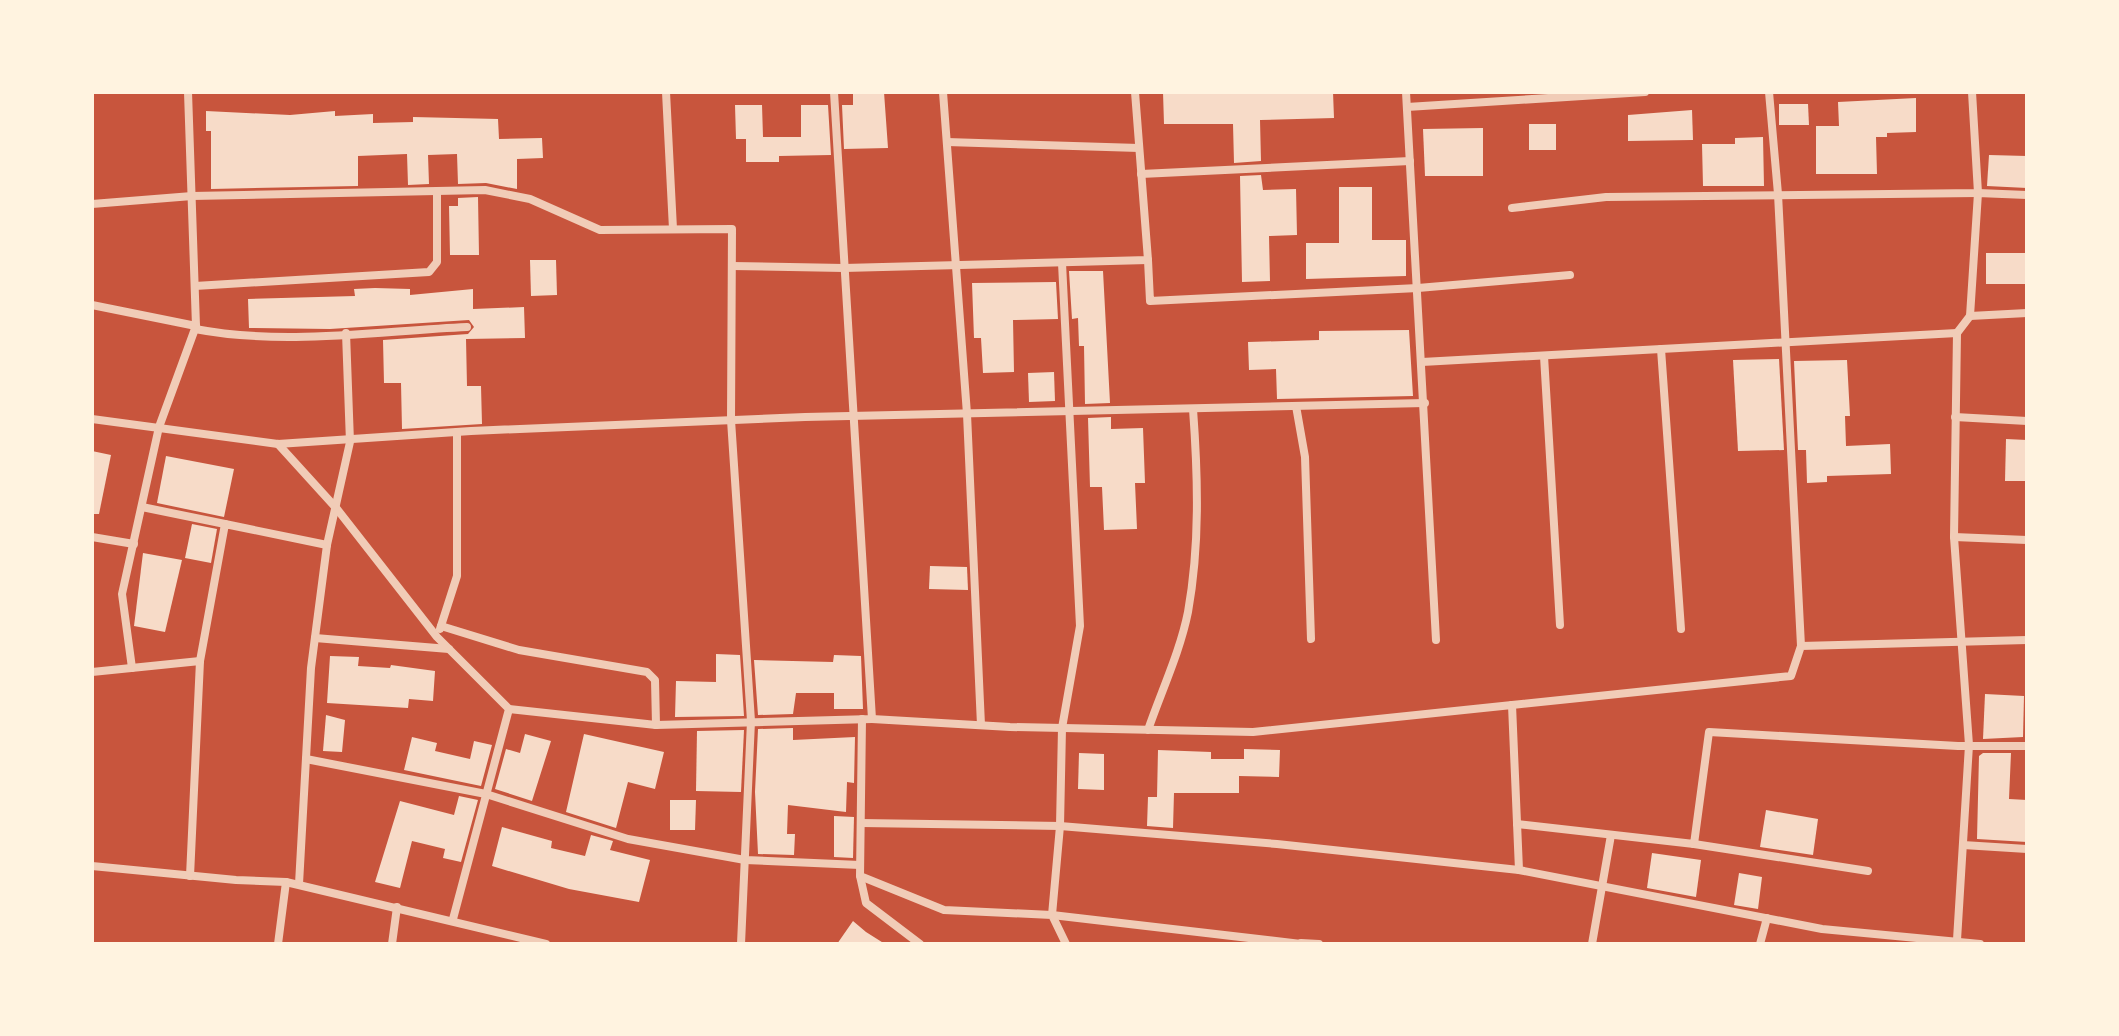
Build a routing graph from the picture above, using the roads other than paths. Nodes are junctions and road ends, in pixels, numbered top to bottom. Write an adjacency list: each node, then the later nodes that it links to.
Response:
1 (188, 92): 19 (street)
2 (666, 92): 22 (street)
3 (834, 92): 27 (street)
4 (943, 92): 11 (street)
5 (1135, 92): 12 (street)
6 (1406, 92): 10 (street)
7 (1645, 92): 10 (street)
8 (1769, 92): 17 (street)
9 (1972, 92): 16 (street)
10 (1407, 107): 13 (street)
11 (947, 142): 12 (street); 25 (street)
12 (1139, 148): 14 (street)
13 (1410, 161): 14 (street); 30 (street)
14 (1141, 174): 23 (street)
15 (437, 191): 19 (street); 22 (street); 29 (street)
16 (1978, 193): 17 (street); 18 (street); 33 (street)
17 (1778, 194): 21 (street); 38 (street)
18 (2027, 195)
19 (192, 196): 20 (street); 29 (street)
20 (92, 204)
21 (1512, 208)
22 (673, 229): 26 (street)
23 (1148, 260): 24 (street); 30 (street)
24 (1062, 263): 25 (street); 45 (street)
25 (955, 265): 27 (street); 46 (street)
26 (732, 266): 27 (street); 50 (street)
27 (844, 268): 47 (street)
28 (1570, 275): 30 (street)
29 (195, 286): 34 (street)
30 (1418, 288): 41 (street)
31 (92, 305): 34 (street)
32 (2027, 313): 33 (street)
33 (1970, 316): 37 (street)
34 (196, 327): 36 (street); 52 (street)
35 (467, 327): 36 (street)
36 (346, 333): 54 (street)
37 (1957, 333): 38 (street); 48 (street)
38 (1785, 342): 39 (street); 73 (street)
39 (1661, 349): 40 (street); 66 (street)
40 (1544, 356): 41 (street); 64 (street)
41 (1422, 362): 42 (street)
42 (1425, 403): 43 (street); 70 (street)
43 (1296, 406): 44 (street); 69 (street)
44 (1193, 409): 45 (street); 85 (street)
45 (1071, 411): 46 (street); 84 (street)
46 (967, 414): 47 (street); 83 (street)
47 (853, 416): 50 (street); 80 (street)
48 (1955, 417): 51 (street); 60 (street)
49 (92, 419): 52 (street)
50 (731, 420): 53 (street); 81 (street)
51 (2027, 421)
52 (159, 427): 55 (street); 56 (street)
53 (457, 432): 54 (street); 65 (street)
54 (350, 442): 55 (street); 57 (street)
55 (278, 444): 57 (street)
56 (142, 507): 58 (street); 62 (street)
57 (337, 509): 63 (street); 67 (street)
58 (225, 524): 63 (street); 75 (street)
59 (92, 537): 62 (street)
60 (1954, 537): 61 (street); 72 (street)
61 (2027, 540)
62 (134, 544): 76 (street)
63 (327, 545): 68 (street)
64 (1560, 625)
65 (441, 626): 67 (street); 82 (street)
66 (1681, 629)
67 (437, 637): 74 (street)
68 (315, 638): 74 (street); 88 (street)
69 (1311, 639)
70 (1436, 640)
71 (2027, 640): 72 (street)
72 (1962, 642): 73 (street); 86 (street)
73 (1801, 646): 78 (street)
74 (452, 649): 79 (street)
75 (200, 661): 76 (street); 102 (street)
76 (132, 668): 77 (street)
77 (92, 672)
78 (1512, 705): 85 (street); 91 (street)
79 (509, 709): 82 (street); 89 (street)
80 (867, 719): 81 (street); 83 (street); 90 (street)
81 (751, 721): 82 (street); 97 (street)
82 (656, 725)
83 (981, 725): 84 (street)
84 (1062, 728): 85 (street); 92 (street)
85 (1148, 730)
86 (1969, 745): 87 (street); 94 (street); 95 (street)
87 (2027, 746)
88 (306, 759): 89 (street); 105 (street)
89 (486, 794): 97 (street); 110 (street)
90 (861, 823): 92 (street); 98 (street)
91 (1517, 824): 93 (street); 100 (street)
92 (1060, 826): 100 (street); 108 (street)
93 (1611, 835): 94 (street); 106 (street)
94 (1694, 844): 101 (street)
95 (1963, 845): 96 (street); 112 (street)
96 (2027, 849)
97 (745, 860): 98 (street); 118 (street)
98 (860, 865): 103 (street)
99 (92, 866): 102 (street)
100 (1519, 870): 106 (street)
101 (1868, 871)
102 (190, 876): 104 (street)
103 (860, 876): 108 (street); 119 (street)
104 (286, 882): 105 (street); 115 (street)
105 (299, 884): 107 (street)
106 (1600, 886): 109 (street); 122 (street)
107 (397, 907): 110 (street); 116 (street)
108 (1052, 915): 114 (street); 120 (street)
109 (1767, 918): 111 (street); 123 (street)
110 (453, 919): 113 (street)
111 (1916, 940): 112 (street)
112 (1957, 940): 124 (street)
113 (524, 941): 117 (street)
114 (1301, 943): 121 (street)
115 (278, 944)
116 (392, 944)
117 (546, 944)
118 (741, 944)
119 (920, 944)
120 (1066, 944)
121 (1319, 944)
122 (1592, 944)
123 (1760, 944)
124 (1980, 944)

